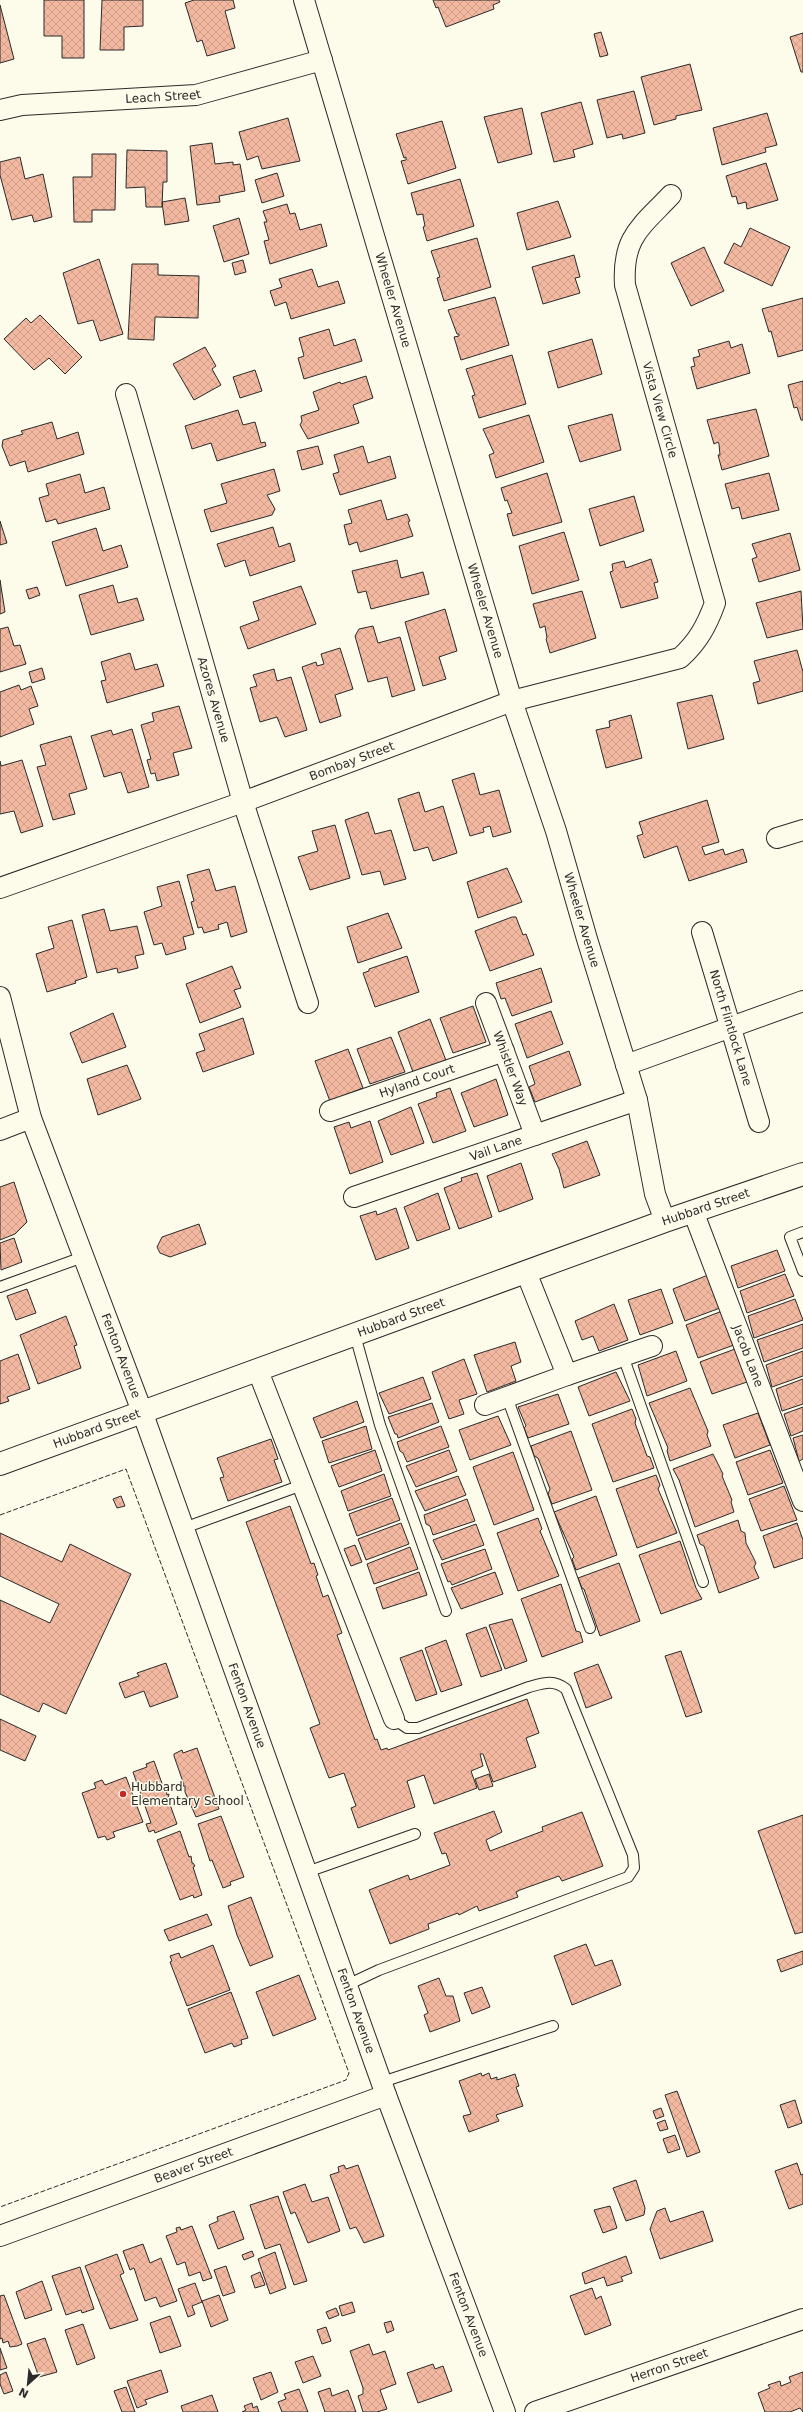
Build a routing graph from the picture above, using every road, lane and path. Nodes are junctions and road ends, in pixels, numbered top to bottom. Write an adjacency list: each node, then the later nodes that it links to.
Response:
1 (304, 0): 2 (street, Wheeler Avenue)
2 (322, 60): 3 (street, Leach Street); 7 (street, Wheeler Avenue)
3 (0, 110)
4 (671, 195): 6 (street, Vista View Circle)
5 (126, 394): 8 (street, Azores Avenue)
6 (701, 636): 7 (street, Bombay Street)
7 (512, 701): 8 (street, Bombay Street); 19 (street, Wheeler Avenue)
8 (243, 802): 11 (street, Bombay Street); 15 (street, Azores Avenue)
9 (803, 830): 10 (street)
10 (777, 838)
11 (0, 888)
12 (702, 932): 17 (street, North Flintlock Lane)
13 (0, 997): 22 (street, Fenton Avenue)
14 (803, 1000): 17 (street)
15 (308, 1003)
16 (486, 1003): 18 (street, Whistler Way)
17 (730, 1027): 19 (street); 23 (street, North Flintlock Lane)
18 (504, 1051): 21 (street, Hyland Court); 25 (street, Whistler Way)
19 (626, 1065): 20 (street, Wheeler Avenue)
20 (637, 1100): 25 (street, Vail Lane); 29 (street, Wheeler Avenue)
21 (330, 1111)
22 (31, 1118): 24 (street); 31 (street, Fenton Avenue)
23 (759, 1122)
24 (0, 1130)
25 (536, 1135): 27 (street, Vail Lane)
26 (803, 1174): 28 (main road, Hubbard Street)
27 (354, 1197)
28 (693, 1211): 29 (main road, Hubbard Street); 45 (street, Jacob Lane)
29 (665, 1221): 33 (main road, Hubbard Street)
30 (803, 1232): 32 (lane)
31 (83, 1257): 34 (lane); 42 (street, Fenton Avenue)
32 (803, 1271)
33 (526, 1272): 35 (main road, Hubbard Street); 39 (street)
34 (0, 1287)
35 (355, 1335): 38 (main road, Hubbard Street); 48 (lane)
36 (652, 1346): 37 (street)
37 (623, 1356): 39 (street); 47 (lane)
38 (258, 1371): 42 (main road, Hubbard Street); 44 (street)
39 (567, 1375): 40 (street)
40 (507, 1397): 41 (street); 49 (lane)
41 (486, 1405)
42 (143, 1414): 43 (main road, Hubbard Street); 46 (street, Fenton Avenue)
43 (0, 1464)
44 (302, 1485): 46 (lane); 50 (street)
45 (803, 1501)
46 (184, 1528): 52 (street, Fenton Avenue)
47 (703, 1582)
48 (446, 1611)
49 (590, 1628)
50 (394, 1719): 53 (lane)
51 (415, 1834): 52 (lane)
52 (307, 1872): 53 (street, Fenton Avenue)
53 (347, 1985): 55 (street, Fenton Avenue)
54 (553, 2026): 55 (lane)
55 (384, 2089): 56 (street, Beaver Street); 58 (street, Fenton Avenue)
56 (0, 2236)
57 (803, 2320): 59 (street, Herron Street)
58 (505, 2412)
59 (535, 2412)

